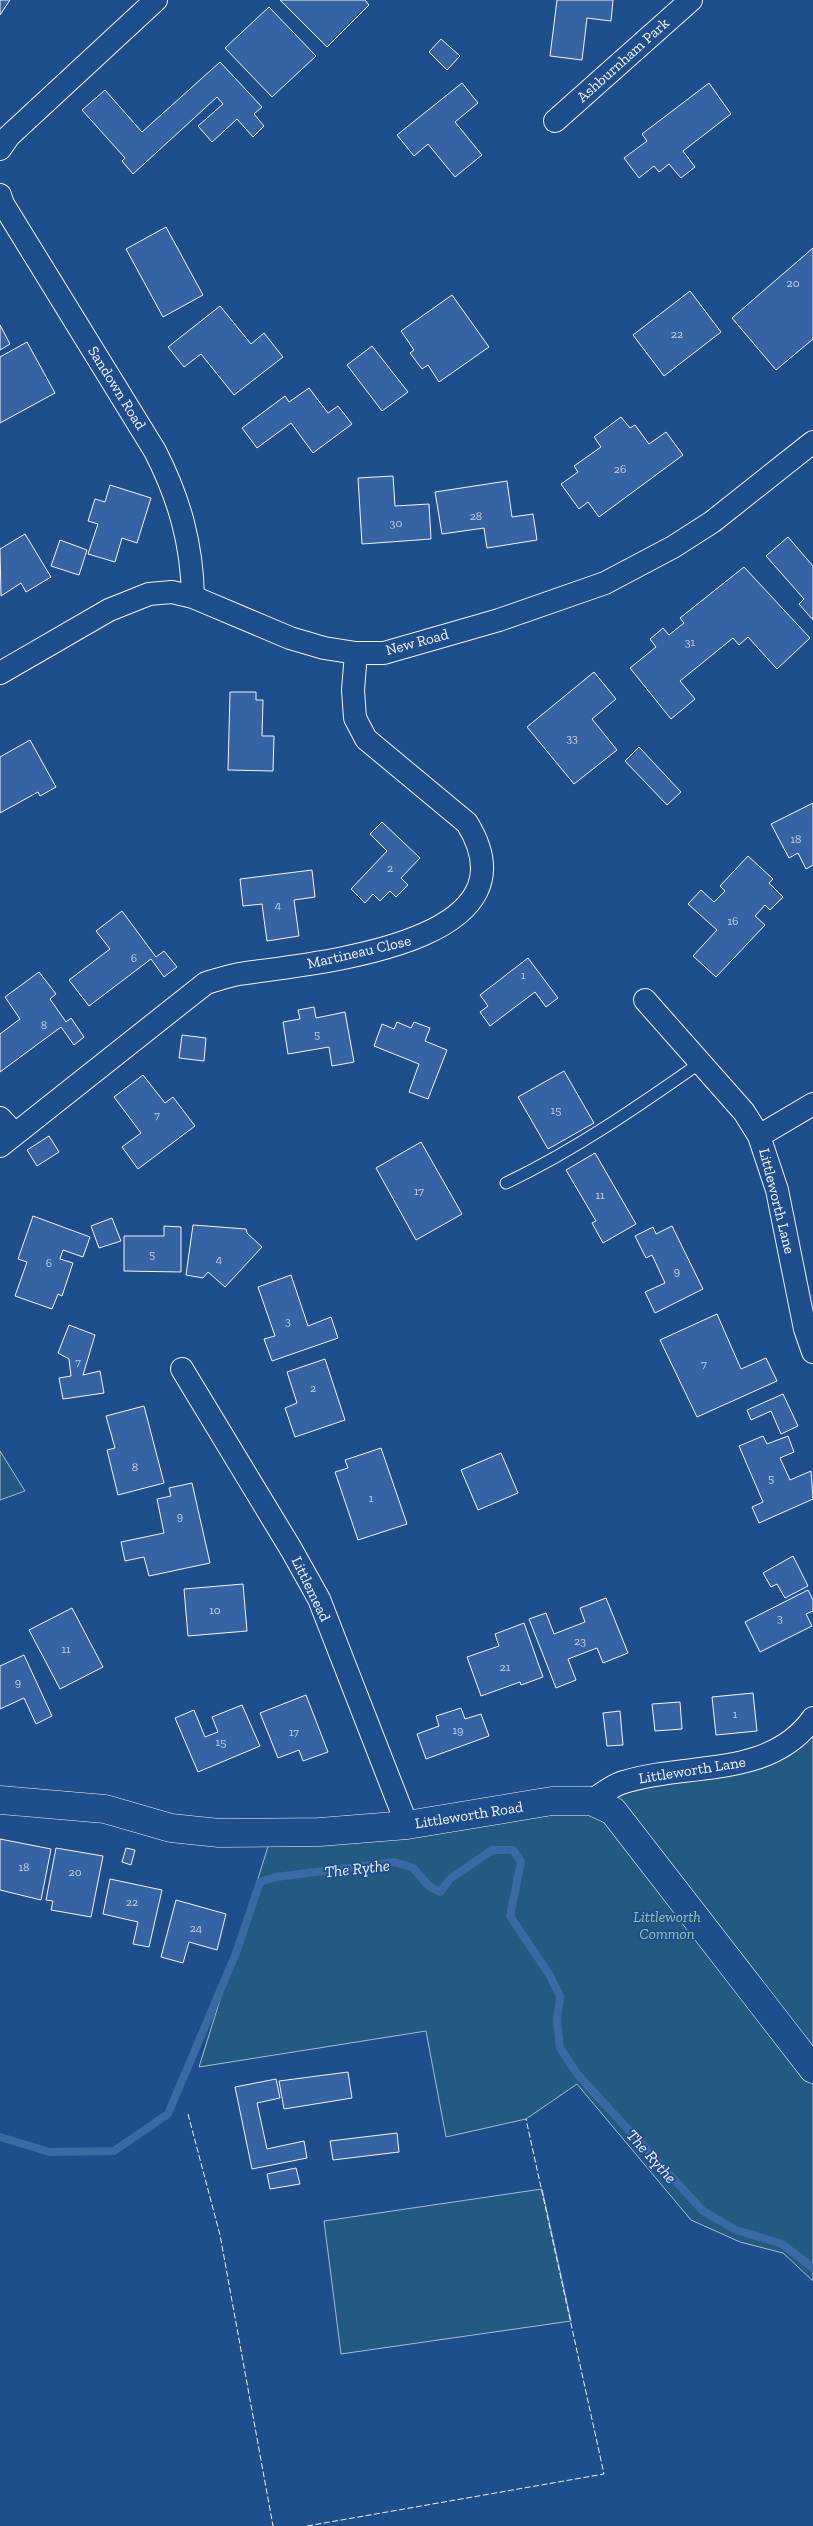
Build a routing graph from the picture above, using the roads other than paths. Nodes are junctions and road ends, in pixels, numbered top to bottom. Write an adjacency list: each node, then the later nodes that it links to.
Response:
1 (156, 0): 4 (street)
2 (691, 0): 3 (street, Ashburnham Park)
3 (555, 121)
4 (0, 150)
5 (0, 195): 7 (street, Sandown Road)
6 (813, 442): 8 (street, New Road)
7 (193, 597): 8 (street, New Road); 9 (street, New Road)
8 (356, 653): 13 (street, Martineau Close)
9 (0, 673)
10 (645, 1000): 11 (street, Littleworth Lane)
11 (700, 1063): 14 (street, Littleworth Lane); 15 (lane)
12 (813, 1104): 14 (street)
13 (5, 1133)
14 (760, 1136): 16 (street, Littleworth Lane)
15 (506, 1183)
16 (813, 1352)
17 (182, 1369): 21 (street, Littlemead)
18 (813, 1718): 20 (street, Littleworth Lane)
19 (0, 1800): 21 (street, Littleworth Road)
20 (591, 1801): 21 (street, Littleworth Road); 22 (street, Littleworth Road)
21 (406, 1825)
22 (813, 2069)

